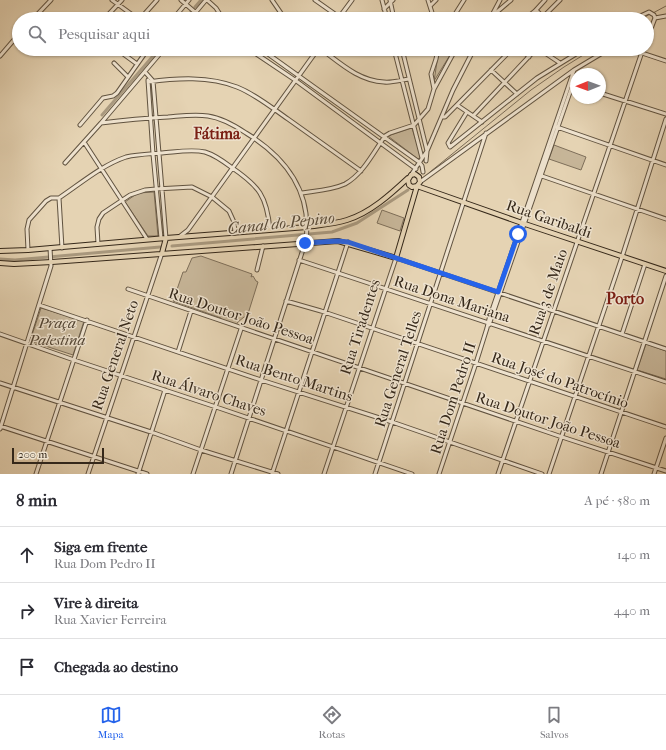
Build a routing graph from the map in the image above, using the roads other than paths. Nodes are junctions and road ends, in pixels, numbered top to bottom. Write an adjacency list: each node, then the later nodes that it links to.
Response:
1 (51, 0): 25 (street)
2 (112, 0): 20 (street)
3 (122, 0): 20 (street)
4 (157, 0): 28 (street)
5 (181, 0): 21 (street)
6 (189, 0): 21 (street)
7 (207, 0): 30 (street); 31 (street)
8 (272, 0): 32 (street)
9 (315, 0): 33 (street)
10 (352, 0): 34 (street)
11 (382, 0): 23 (street)
12 (428, 0): 22 (street)
13 (436, 0): 22 (street)
14 (464, 0): 38 (street)
15 (500, 0): 39 (street)
16 (511, 0): 40 (street)
17 (545, 0): 24 (street)
18 (560, 0): 42 (street)
19 (391, 1): 23 (street); 36 (street)
20 (118, 4): 26 (street); 27 (street)
21 (186, 4): 29 (street); 30 (street)
22 (430, 6): 37 (street)
23 (384, 9): 35 (street)
24 (536, 10): 41 (street)
25 (40, 12)
26 (112, 12)
27 (129, 12)
28 (146, 12)
29 (179, 12)
30 (196, 12)
31 (219, 12)
32 (280, 12)
33 (332, 12)
34 (344, 12)
35 (385, 12)
36 (393, 12)
37 (432, 12)
38 (456, 12)
39 (494, 12)
40 (498, 12)
41 (533, 12)
42 (548, 12)
43 (654, 15): 44 (street)
44 (666, 16)
45 (12, 42): 46 (street)
46 (0, 56)
47 (126, 56): 69 (street)
48 (142, 56): 69 (street)
49 (158, 56): 72 (street)
50 (259, 56): 78 (street)
51 (271, 56): 74 (street)
52 (314, 56): 74 (street)
53 (329, 56): 79 (street)
54 (396, 56): 79 (street)
55 (403, 56): 77 (street)
56 (437, 56): 83 (street)
57 (452, 56): 83 (street)
58 (470, 56): 96 (street, Rua Tiradentes)
59 (505, 56): 71 (street)
60 (550, 56): 68 (street)
61 (572, 56): 68 (street)
62 (598, 56): 70 (street)
63 (641, 56): 87 (street, Rua 3 de Maio)
64 (654, 56): 66 (street)
65 (529, 57): 82 (street)
66 (666, 61)
67 (114, 63): 76 (street)
68 (560, 63): 85 (street)
69 (137, 64): 76 (street)
70 (579, 67)
71 (492, 70): 82 (street); 89 (street)
72 (145, 72): 75 (street); 101 (street)
73 (570, 73): 106 (street)
74 (299, 75): 78 (street); 88 (street)
75 (148, 76): 80 (street); 81 (street)
76 (128, 77): 102 (street)
77 (409, 79): 79 (street); 99 (street)
78 (295, 80): 90 (street); 91 (street)
79 (402, 80): 103 (street)
80 (153, 81): 81 (street); 90 (street); 95 (street)
81 (148, 82): 97 (street)
82 (505, 82): 85 (street); 94 (street)
83 (434, 89): 99 (street)
84 (570, 90): 104 (street, Rua Dom Pedro II)
85 (517, 94): 100 (street)
86 (606, 95): 87 (street)
87 (625, 101): 93 (street); 113 (street, Rua 3 de Maio)
88 (342, 105): 91 (street); 107 (street)
89 (457, 105): 92 (street); 96 (street)
90 (274, 110): 108 (street); 126 (street)
91 (338, 111): 112 (street)
92 (467, 112): 94 (street); 100 (street)
93 (666, 114)
94 (473, 116): 100 (street)
95 (156, 117): 97 (street); 108 (street); 115 (street)
96 (442, 117): 105 (street, Rua Tiradentes)
97 (150, 118): 101 (street); 116 (street)
98 (666, 119): 118 (street)
99 (420, 120): 103 (street); 109 (street)
100 (482, 122)
101 (102, 123): 111 (street)
102 (80, 125)
103 (414, 125): 107 (street); 117 (street)
104 (556, 127): 113 (street); 128 (street, Rua Dom Pedro II)
105 (435, 132): 110 (street, Rua Tiradentes); 119 (street, Rua Tiradentes)
106 (486, 134): 130 (street); 138 (street, Rua General Telles)
107 (385, 136): 112 (street); 120 (street)
108 (254, 138): 123 (street); 133 (street)
109 (424, 139): 110 (street); 114 (street)
110 (432, 140): 114 (street, Rua Tiradentes)
111 (84, 142): 121 (street); 124 (street)
112 (380, 143): 125 (street); 126 (street)
113 (610, 146): 118 (street); 134 (street, Rua 3 de Maio)
114 (427, 151): 117 (street, Rua Tiradentes); 119 (street)
115 (158, 153): 116 (street); 123 (street); 131 (street)
116 (152, 154): 124 (street); 132 (street)
117 (422, 158): 120 (street, Rua Tiradentes)
118 (652, 160): 122 (street); 139 (street)
119 (426, 161): 127 (street, Rua Tiradentes)
120 (419, 162): 125 (street, Rua Tiradentes); 127 (street)
121 (65, 163)
122 (666, 165)
123 (233, 168): 135 (street); 143 (street)
124 (102, 169): 136 (street); 137 (street)
125 (416, 169): 129 (street, Rua Tiradentes)
126 (361, 171): 133 (street)
127 (423, 172): 130 (street, Rua Tiradentes)
128 (540, 175): 134 (street); 141 (street, Rua Dom Pedro II)
129 (410, 176): 130 (main road); 130 (main road); 144 (main road)
130 (419, 183): 138 (main road, Rua Garibaldi); 161 (main road, Rua Tiradentes)
131 (162, 188): 132 (street); 135 (street); 147 (street)
132 (156, 189): 137 (street); 147 (street)
133 (302, 193): 144 (street)
134 (594, 194): 139 (street); 151 (street, Rua 3 de Maio)
135 (212, 197): 142 (street); 145 (street)
136 (59, 198): 155 (street); 156 (street)
137 (122, 200): 149 (street); 153 (street)
138 (463, 203): 141 (main road, Rua Garibaldi); 169 (street, Rua General Telles)
139 (637, 208): 140 (street); 160 (street)
140 (666, 219)
141 (523, 223): 151 (main road, Rua Garibaldi); 173 (street, Rua Dom Pedro II)
142 (188, 230): 146 (street); 148 (street)
143 (270, 230): 144 (main road); 145 (main road)
144 (307, 230): 150 (street)
145 (235, 233): 146 (main road)
146 (192, 237): 148 (main road)
147 (163, 238): 148 (main road); 149 (main road); 159 (main road, Rua General Neto)
148 (179, 238)
149 (147, 239): 153 (main road)
150 (305, 241): 152 (main road); 154 (main road); 162 (street)
151 (577, 241): 160 (main road, Rua Garibaldi); 179 (street, Rua 3 de Maio)
152 (348, 242): 161 (main road); 168 (street)
153 (98, 244): 155 (main road)
154 (263, 246): 159 (main road); 166 (street)
155 (62, 248): 158 (main road)
156 (28, 250): 157 (main road); 158 (main road)
157 (0, 251)
158 (51, 251): 163 (street)
159 (162, 253): 163 (main road); 174 (street, Rua General Neto)
160 (622, 257): 165 (main road, Rua Garibaldi); 183 (street)
161 (396, 258): 169 (street); 172 (street, Rua Tiradentes)
162 (299, 260): 168 (street, Rua Dona Mariana); 175 (street)
163 (51, 261): 164 (main road); 176 (street)
164 (0, 263)
165 (645, 264): 167 (main road, Rua Garibaldi); 187 (street)
166 (256, 270)
167 (666, 271)
168 (338, 272): 172 (street, Rua Dona Mariana); 180 (street)
169 (441, 273): 173 (street); 177 (street, Rua General Telles)
170 (666, 276): 191 (street)
171 (128, 289): 174 (street, Rua Doutor João Pessoa)
172 (385, 289): 177 (street, Rua Dona Mariana); 185 (street, Rua Tiradentes)
173 (500, 293): 179 (street); 182 (street, Rua Dom Pedro II)
174 (148, 297): 178 (street, Rua Doutor João Pessoa); 188 (street, Rua General Neto)
175 (286, 301): 180 (street, Rua José do Patrocínio); 189 (street)
176 (39, 304): 181 (street, Rua Bento Martins); 192 (street)
177 (430, 304): 182 (street, Rua Dona Mariana); 193 (street, Rua General Telles)
178 (191, 311): 184 (street, Rua Doutor João Pessoa); 196 (street)
179 (554, 311): 183 (street); 190 (street, Rua 3 de Maio)
180 (324, 312): 185 (street, Rua José do Patrocínio); 195 (street)
181 (87, 320): 188 (street, Rua Bento Martins); 198 (street)
182 (489, 324): 190 (street, Rua Dona Mariana); 199 (street, Rua Dom Pedro II)
183 (598, 326): 187 (street); 197 (street)
184 (241, 329): 189 (street, Rua Doutor João Pessoa); 200 (street)
185 (373, 329): 193 (street, Rua José do Patrocínio); 201 (street, Rua Tiradentes)
186 (0, 334): 192 (street, Rua Álvaro Chaves)
187 (622, 334): 191 (street)
188 (134, 337): 196 (street, Rua Bento Martins); 203 (street, Rua General Neto)
189 (274, 340): 195 (street, Rua Doutor João Pessoa); 204 (street)
190 (543, 341): 197 (street, Rua Dona Mariana); 205 (street, Rua 3 de Maio)
191 (645, 341): 194 (street); 202 (street)
192 (27, 343): 198 (street, Rua Álvaro Chaves); 209 (street)
193 (418, 344): 199 (street, Rua José do Patrocínio); 208 (street, Rua General Telles)
194 (666, 349)
195 (311, 351): 201 (street, Rua Doutor João Pessoa); 211 (street)
196 (178, 352): 200 (street, Rua Bento Martins)
197 (588, 357): 202 (street, Rua Dona Mariana); 212 (street)
198 (74, 360): 203 (street, Rua Álvaro Chaves); 213 (street)
199 (476, 363): 205 (street, Rua José do Patrocínio); 214 (street, Rua Dom Pedro II)
200 (228, 368): 204 (street, Rua Bento Martins); 215 (street)
201 (360, 368): 208 (street, Rua Doutor João Pessoa); 216 (street, Rua Tiradentes)
202 (635, 372): 206 (street, Rua Dona Mariana); 217 (street)
203 (121, 375): 210 (street, Rua Álvaro Chaves); 218 (street, Rua General Neto)
204 (261, 380): 211 (street, Rua Bento Martins); 219 (street)
205 (529, 382): 212 (street, Rua José do Patrocínio); 220 (street, Rua 3 de Maio)
206 (666, 382)
207 (0, 383): 209 (street)
208 (405, 384): 214 (street, Rua Doutor João Pessoa); 221 (street, Rua General Telles)
209 (13, 387): 213 (street); 222 (street)
210 (165, 390): 215 (street, Rua Álvaro Chaves); 225 (street)
211 (299, 392): 216 (street, Rua Bento Martins); 224 (street)
212 (575, 396): 217 (street, Rua José do Patrocínio); 226 (street)
213 (59, 402): 218 (street); 228 (street)
214 (463, 403): 220 (street, Rua Doutor João Pessoa); 229 (street, Rua Dom Pedro II)
215 (215, 406): 219 (street, Rua Álvaro Chaves); 231 (street)
216 (346, 407): 221 (street, Rua Bento Martins); 230 (street, Rua Tiradentes)
217 (622, 412): 223 (street, Rua José do Patrocínio); 232 (street)
218 (106, 418): 225 (street); 233 (street, Rua General Neto)
219 (249, 418): 224 (street, Rua Álvaro Chaves); 234 (street)
220 (516, 421): 226 (street, Rua Doutor João Pessoa); 235 (street, Rua 3 de Maio)
221 (392, 422): 229 (street, Rua Bento Martins); 236 (street, Rua General Telles)
222 (0, 427): 228 (street)
223 (666, 427)
224 (286, 430): 230 (street, Rua Álvaro Chaves); 240 (street)
225 (152, 432): 231 (street); 239 (street)
226 (562, 437): 232 (street, Rua Doutor João Pessoa); 253 (street)
227 (666, 438): 237 (street)
228 (47, 441): 233 (street); 241 (street)
229 (450, 442): 235 (street, Rua Bento Martins); 250 (street, Rua Dom Pedro II)
230 (333, 448): 236 (street, Rua Álvaro Chaves); 247 (street, Rua Tiradentes)
231 (201, 450): 234 (street); 244 (street)
232 (608, 451): 237 (street, Rua Doutor João Pessoa); 254 (street)
233 (93, 457): 239 (street); 242 (street, Rua General Neto)
234 (235, 460): 240 (street); 245 (street)
235 (502, 461): 251 (street, Rua 3 de Maio); 252 (street, Rua Bento Martins)
236 (379, 463): 248 (street, Rua General Telles); 249 (street, Rua Álvaro Chaves)
237 (656, 467): 238 (street, Rua Doutor João Pessoa); 255 (street)
238 (666, 471)
239 (139, 473): 243 (street)
240 (272, 473): 246 (street)
241 (36, 474)
242 (88, 474)
243 (147, 474)
244 (193, 474)
245 (231, 474)
246 (278, 474)
247 (324, 474)
248 (375, 474)
249 (412, 474)
250 (439, 474)
251 (498, 474)
252 (542, 474)
253 (549, 474)
254 (601, 474)
255 (654, 474)

